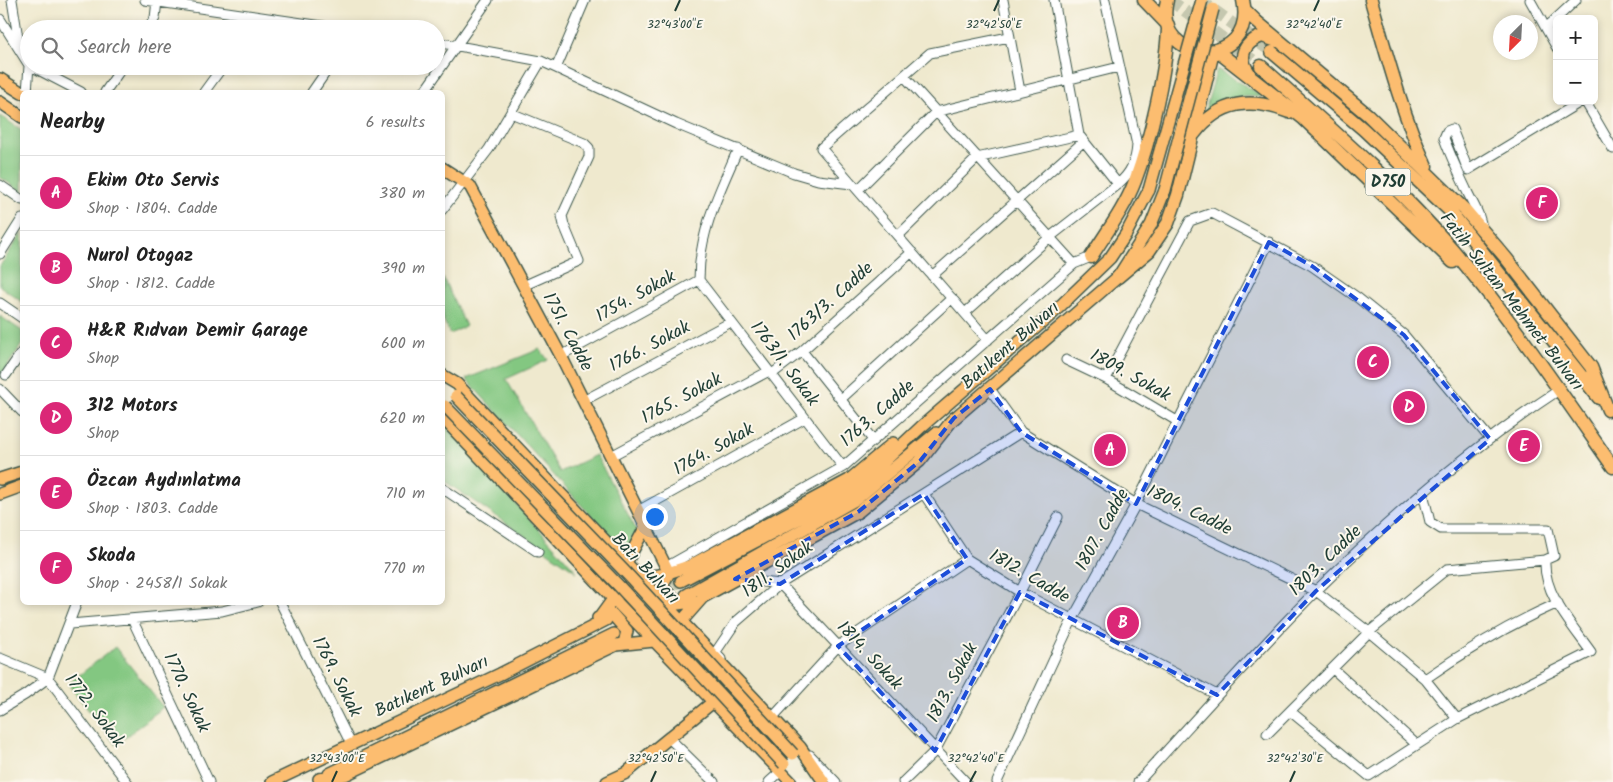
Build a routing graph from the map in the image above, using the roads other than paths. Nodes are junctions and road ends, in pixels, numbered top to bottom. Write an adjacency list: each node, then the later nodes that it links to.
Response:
1 (12, 0): 28 (street)
2 (145, 0): 13 (street)
3 (488, 0): 27 (street)
4 (585, 0): 34 (street)
5 (1003, 0): 24 (street)
6 (1054, 0): 45 (street)
7 (1105, 0): 36 (street)
8 (1144, 0): 22 (highway)
9 (1167, 0): 22 (highway)
10 (1371, 0): 68 (highway)
11 (1530, 0): 23 (street)
12 (1576, 0): 23 (street)
13 (158, 1): 17 (street); 19 (street)
14 (1201, 2): 78 (main road, Batıkent Bulvarı, bridge)
15 (1215, 5): 88 (main road, Batıkent Bulvarı, bridge)
16 (1244, 5): 29 (highway, D750); 30 (highway)
17 (250, 16): 20 (street); 21 (street)
18 (0, 19): 28 (street)
19 (154, 20)
20 (249, 20)
21 (279, 20)
22 (1168, 27): 30 (highway); 84 (highway)
23 (1546, 28): 25 (street)
24 (1009, 37): 43 (street); 53 (street)
25 (1553, 41)
26 (445, 43): 27 (street)
27 (457, 45): 32 (street); 33 (street)
28 (19, 47)
29 (1288, 47): 46 (highway); 68 (highway, D750)
30 (1215, 51): 46 (highway); 63 (highway)
31 (1272, 52): 85 (highway, Fatih Sultan Mehmet Bulvarı / D750)
32 (542, 61): 34 (street); 59 (street)
33 (445, 62)
34 (557, 66): 64 (street)
35 (1262, 66): 93 (highway, Fatih Sultan Mehmet Bulvarı / D750)
36 (1119, 67): 45 (street); 71 (street)
37 (28, 75): 47 (street)
38 (47, 75): 48 (street)
39 (117, 75): 49 (street)
40 (216, 75): 50 (street)
41 (324, 75): 51 (street)
42 (436, 75): 52 (street)
43 (904, 76): 58 (street); 72 (street)
44 (0, 79): 54 (main road)
45 (1068, 81): 53 (street); 62 (street)
46 (1260, 84): 61 (highway)
47 (27, 90)
48 (77, 90)
49 (106, 90)
50 (205, 90)
51 (313, 90)
52 (425, 90)
53 (1020, 91): 58 (street)
54 (20, 92)
55 (0, 102): 60 (main road)
56 (1576, 105): 77 (street)
57 (1586, 105): 65 (street)
58 (936, 112): 66 (street); 72 (street)
59 (512, 114): 69 (street); 90 (street)
60 (20, 116)
61 (1303, 118): 63 (highway); 93 (highway)
62 (1081, 138): 66 (street); 71 (street); 74 (street)
63 (1191, 138): 88 (highway)
64 (738, 149): 72 (street); 89 (street)
65 (1613, 149)
66 (977, 158): 74 (street); 79 (street)
67 (445, 170): 69 (main road, 1751. Cadde)
68 (1429, 173): 77 (highway, D750)
69 (462, 182): 75 (street); 90 (main road, 1751. Cadde)
70 (0, 184): 73 (street)
71 (1118, 184): 80 (street)
72 (855, 187): 79 (street)
73 (20, 199)
74 (1017, 200): 80 (street); 87 (street)
75 (445, 206)
76 (20, 222): 83 (street)
77 (1482, 233): 85 (highway, D750); 115 (highway)
78 (1126, 234): 84 (main road); 119 (main road, Batıkent Bulvarı)
79 (898, 236): 82 (street)
80 (1050, 237): 86 (street); 94 (street)
81 (1269, 242): 105 (street); 118 (street, 1807. Cadde); 121 (street)
82 (912, 252): 87 (street); 98 (street, 1763/3. Cadde)
83 (0, 254)
84 (1091, 257): 86 (street, 1763. Cadde)
85 (1491, 261): 115 (highway, Fatih Sultan Mehmet Bulvarı / D750)
86 (1074, 264): 97 (street, 1763. Cadde)
87 (932, 276): 91 (street)
88 (1118, 277): 108 (main road, Batıkent Bulvarı)
89 (700, 280): 96 (street, 1763/1. Sokak); 100 (street, 1754. Sokak)
90 (523, 286): 100 (main road, 1751. Cadde)
91 (952, 298): 94 (street); 110 (street)
92 (0, 303): 95 (street)
93 (1500, 311): 109 (highway, Fatih Sultan Mehmet Bulvarı / D750)
94 (964, 312): 97 (street)
95 (20, 317)
96 (731, 322): 102 (street, 1763/1. Sokak); 111 (street, 1766. Sokak)
97 (988, 340): 122 (street, 1763. Cadde)
98 (802, 351): 102 (street, 1763/3. Cadde); 110 (street)
99 (20, 355): 103 (street)
100 (561, 356): 111 (main road, 1751. Cadde)
101 (1066, 360): 105 (street, 1809. Sokak)
102 (770, 373): 116 (street, 1763/1. Sokak); 123 (street, 1765. Sokak)
103 (6, 375)
104 (445, 377): 140 (main road)
105 (1106, 379): 118 (street, 1809. Sokak)
106 (445, 385): 191 (main road, Batı Bulvarı, bridge)
107 (0, 389): 112 (street)
108 (990, 389): 117 (main road, Batıkent Bulvarı); 120 (street, 1804. Cadde)
109 (1559, 390): 121 (street, 1803. Cadde); 125 (highway, Fatih Sultan Mehmet Bulvarı / D750)
110 (841, 399): 122 (street)
111 (583, 401): 123 (main road, 1751. Cadde)
112 (20, 410)
113 (445, 411): 149 (main road)
114 (445, 411): 181 (main road, Batı Bulvarı, bridge)
115 (1612, 411)
116 (805, 418): 124 (street, 1763/1. Sokak); 134 (street, 1764. Sokak)
117 (954, 418): 143 (main road); 148 (main road, Batıkent Bulvarı)
118 (1177, 421): 133 (street, 1807. Cadde)
119 (922, 427): 141 (main road); 144 (main road, Batıkent Bulvarı)
120 (1021, 432): 132 (street, 1811. Sokak); 133 (street, 1804. Cadde)
121 (1490, 439): 130 (street, 1803. Cadde)
122 (873, 440): 124 (street, 1763. Cadde)
123 (611, 456): 134 (main road, 1751. Cadde)
124 (842, 467): 141 (street, 1763. Cadde)
125 (1613, 467)
126 (20, 473): 127 (main road)
127 (0, 479)
128 (20, 487): 131 (main road)
129 (445, 490): 137 (street)
130 (1423, 493): 139 (street); 146 (street, 1803. Cadde)
131 (0, 494)
132 (924, 494): 138 (street); 145 (street, 1811. Sokak)
133 (1136, 504): 146 (street, 1804. Cadde); 157 (street, 1807. Cadde)
134 (638, 511): 136 (main road, 1751. Cadde)
135 (1058, 517): 147 (street, 1813. Sokak)
136 (646, 526): 140 (main road); 141 (main road, 1751. Cadde)
137 (538, 552)
138 (967, 560): 147 (street, 1812. Cadde); 164 (street, 1812. Cadde)
139 (1544, 560): 151 (street); 160 (street)
140 (626, 563): 142 (main road)
141 (667, 570): 142 (main road); 150 (main road)
142 (640, 578): 149 (main road); 158 (main road)
143 (736, 579): 145 (street); 150 (main road)
144 (681, 581)
145 (780, 584): 164 (street, 1814. Sokak); 173 (street, 1811. Sokak)
146 (1316, 590): 160 (street, 1804. Cadde); 169 (street, 1803. Cadde)
147 (1020, 592): 157 (street, 1812. Cadde); 179 (street, 1813. Sokak)
148 (686, 595)
149 (613, 599): 155 (main road); 162 (main road)
150 (699, 601): 158 (main road)
151 (1558, 603): 168 (street); 174 (street)
152 (76, 605): 159 (street)
153 (247, 605): 156 (street)
154 (282, 605): 177 (street, 1769. Sokak)
155 (603, 618): 163 (main road); 177 (main road); 180 (main road, Batıkent Bulvarı)
156 (132, 619): 159 (street); 184 (street, 1770. Sokak)
157 (1072, 620): 169 (street, 1812. Cadde); 196 (street, 1807. Cadde)
158 (681, 622): 162 (main road); 192 (main road)
159 (70, 624): 167 (street)
160 (1369, 632): 166 (street); 168 (street, 1804. Cadde)
161 (614, 634): 182 (main road, Batıkent Bulvarı)
162 (654, 641): 163 (main road); 170 (main road)
163 (624, 643): 182 (main road)
164 (838, 646): 173 (street, 1812. Cadde); 179 (street, 1814. Sokak)
165 (0, 658): 167 (street, 1772. Sokak)
166 (1333, 669): 172 (street); 178 (street)
167 (48, 678): 171 (street); 183 (street, 1772. Sokak)
168 (1425, 678): 174 (street, 1804. Cadde)
169 (1217, 695): 197 (street, 1803. Cadde)
170 (713, 702): 176 (main road); 181 (main road)
171 (0, 710)
172 (1290, 711): 175 (street); 178 (street)
173 (774, 716): 193 (street, 1811. Sokak)
174 (1457, 719): 178 (street)
175 (1267, 734)
176 (670, 738): 186 (main road); 187 (street)
177 (349, 740): 180 (main road)
178 (1417, 745)
179 (935, 751): 194 (street, 1813. Sokak); 195 (street, 1814. Sokak)
180 (336, 752): 185 (main road, Batıkent Bulvarı)
181 (782, 768): 188 (street); 189 (main road); 190 (main road, Batı Bulvarı)
182 (316, 781)
183 (127, 782)
184 (209, 782)
185 (272, 782)
186 (607, 782)
187 (714, 782)
188 (769, 782)
189 (790, 782)
190 (798, 782)
191 (820, 782)
192 (824, 782)
193 (836, 782)
194 (903, 782)
195 (966, 782)
196 (997, 782)
197 (1138, 782)

